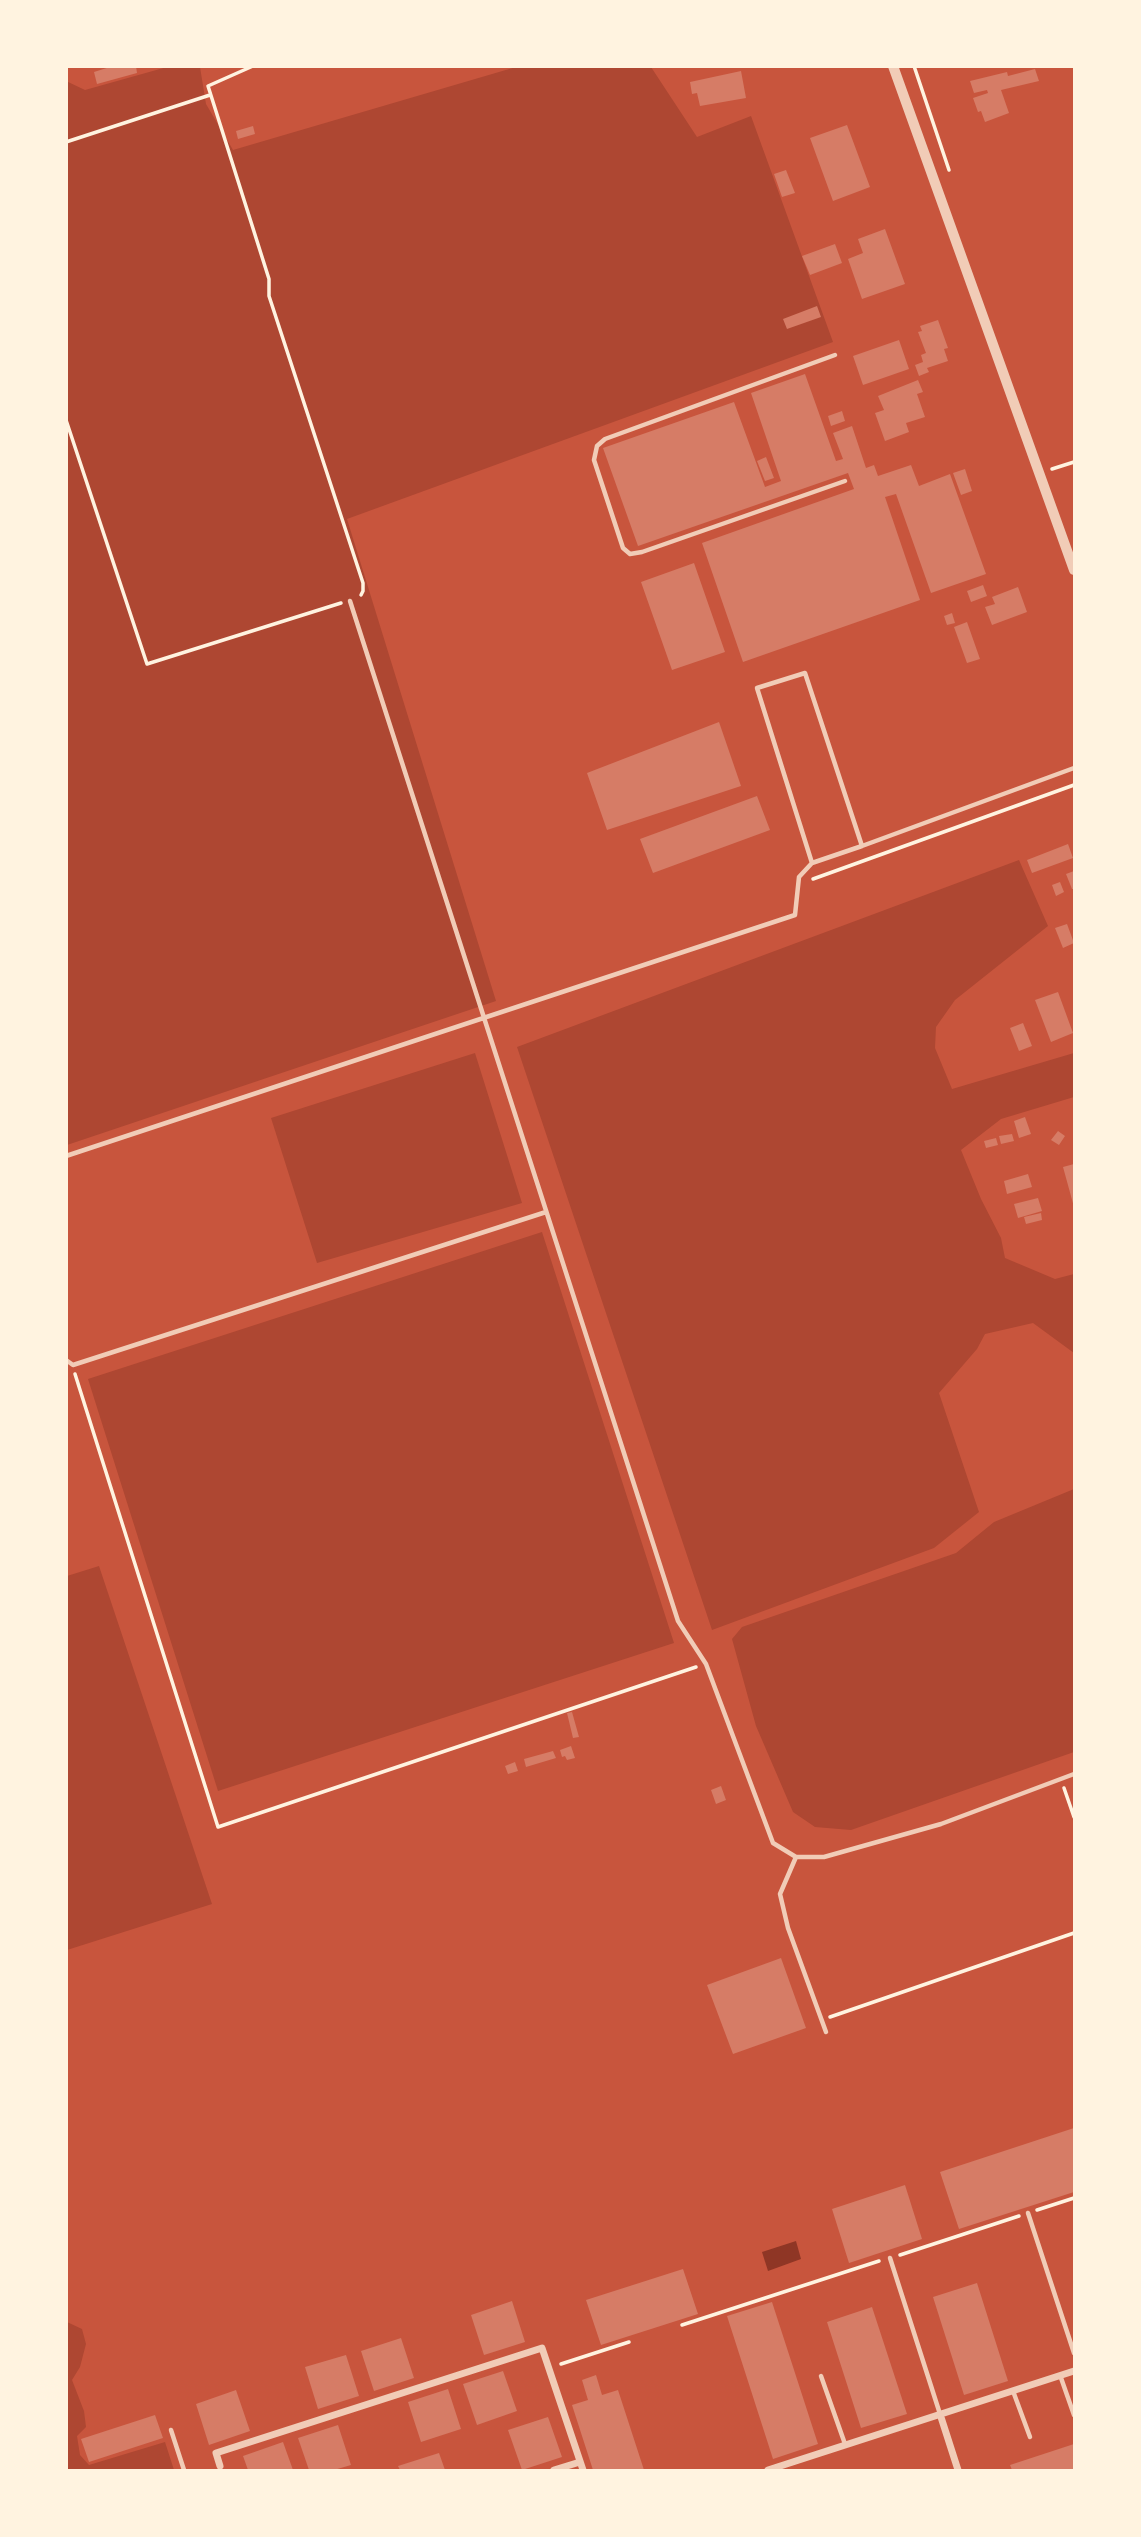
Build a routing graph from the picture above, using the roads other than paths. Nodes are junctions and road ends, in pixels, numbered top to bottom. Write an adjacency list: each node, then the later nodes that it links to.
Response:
1 (892, 66): 4 (street)
2 (835, 355): 3 (lane)
3 (845, 481)
4 (1074, 570)
5 (350, 601): 9 (lane)
6 (1074, 768): 7 (lane)
7 (862, 845): 8 (lane); 8 (lane)
8 (812, 863): 9 (lane)
9 (483, 1019): 10 (lane); 11 (lane)
10 (66, 1156)
11 (546, 1212): 12 (lane); 14 (lane)
12 (66, 1360)
13 (1074, 1774): 14 (lane)
14 (796, 1857): 15 (lane)
15 (826, 2032)
16 (1028, 2213): 18 (lane)
17 (890, 2258): 23 (lane)
18 (1074, 2353)
19 (1074, 2371): 20 (street)
20 (1060, 2375): 22 (street); 24 (lane)
21 (821, 2376): 27 (lane)
22 (1013, 2391): 23 (street); 26 (lane)
23 (940, 2414): 27 (street); 33 (street)
24 (1074, 2415)
25 (171, 2430): 30 (lane)
26 (1030, 2437)
27 (846, 2445): 32 (street)
28 (220, 2466): 29 (street)
29 (581, 2466): 31 (street)
30 (184, 2470)
31 (554, 2470)
32 (768, 2470)
33 (958, 2470)

